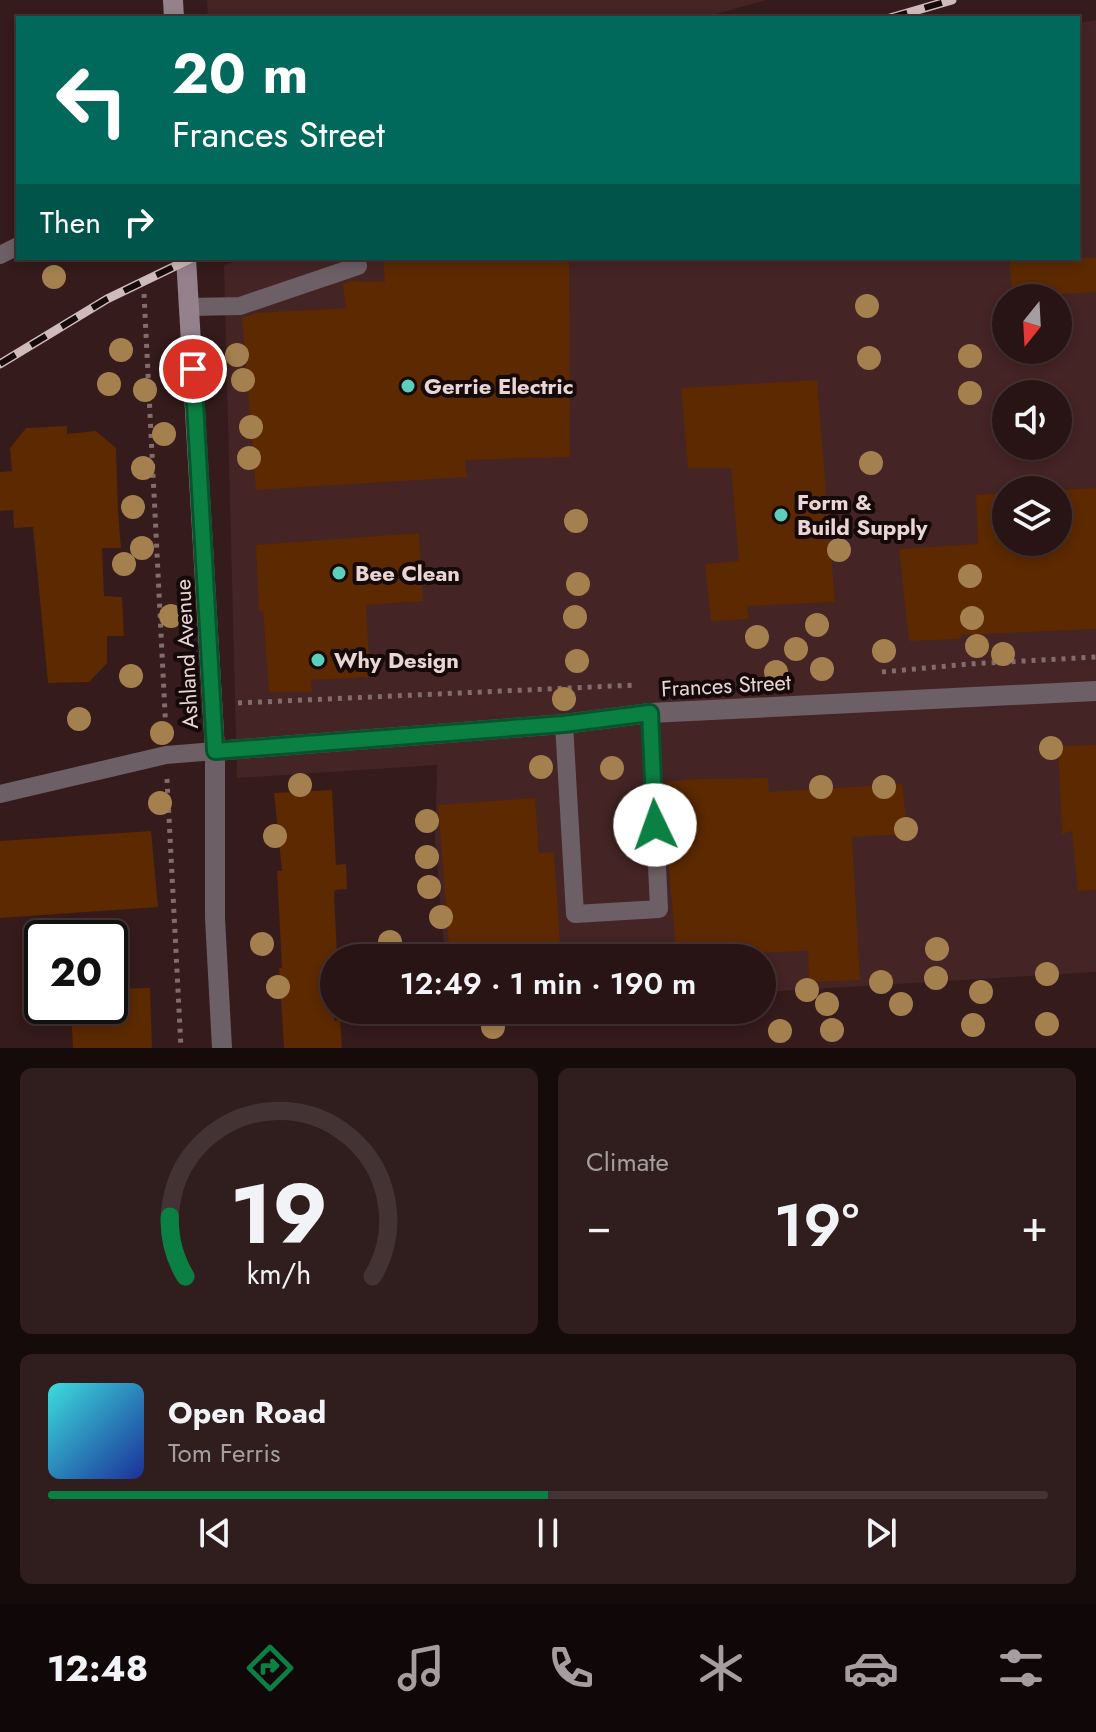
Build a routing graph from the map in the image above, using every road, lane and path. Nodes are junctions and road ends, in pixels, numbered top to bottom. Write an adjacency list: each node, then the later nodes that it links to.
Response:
1 (186, 260): 4 (street, Ashland Avenue)
2 (358, 266): 4 (lane)
3 (144, 294): 12 (path)
4 (189, 307): 9 (street, Ashland Avenue)
5 (1096, 657): 6 (path)
6 (875, 673)
7 (644, 685): 9 (path)
8 (1096, 691): 10 (street, Frances Street)
9 (213, 709): 12 (path); 13 (street, Ashland Avenue)
10 (650, 713): 11 (street, Frances Street); 11 (lane)
11 (564, 724): 13 (street, Frances Street)
12 (166, 735): 14 (path)
13 (215, 751): 14 (lane); 17 (street, Ashland Avenue)
14 (166, 755): 15 (lane); 16 (path)
15 (0, 794)
16 (181, 1048)
17 (222, 1048)

